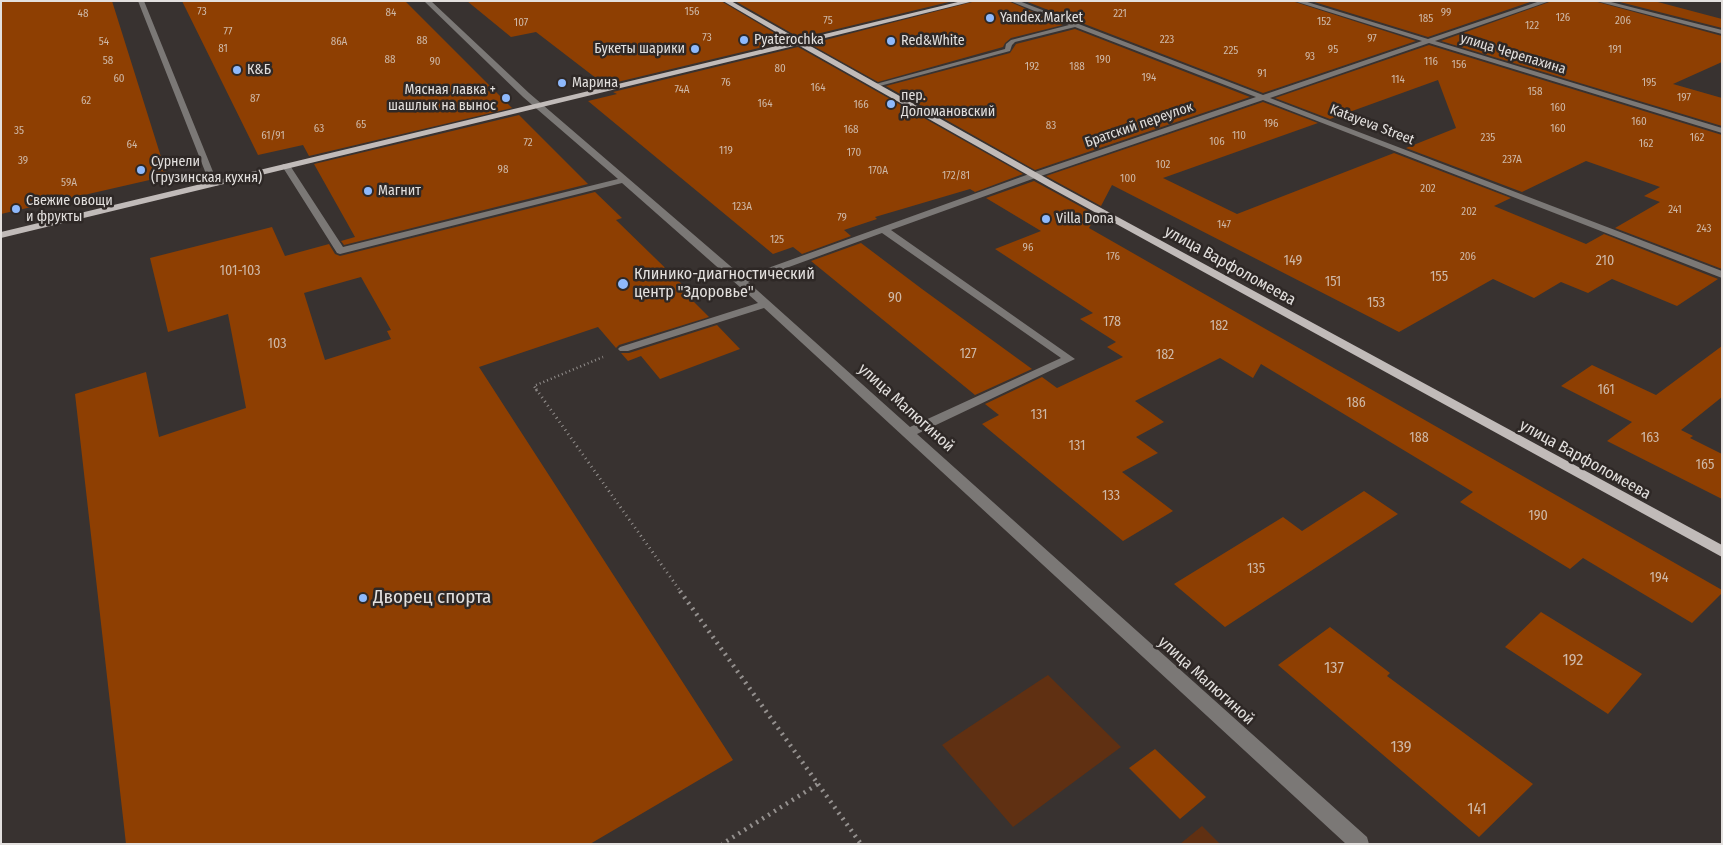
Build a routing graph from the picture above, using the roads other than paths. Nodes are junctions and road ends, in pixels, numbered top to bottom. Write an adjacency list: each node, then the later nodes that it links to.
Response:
1 (141, 1): 20 (street)
2 (427, 1): 15 (street, улица Малюгиной)
3 (726, 1): 11 (main road, улица Варфоломеева)
4 (971, 1): 11 (main road)
5 (1013, 1): 9 (street, Katayeva Street)
6 (1297, 1): 12 (street, улица Черепахина)
7 (1547, 1): 12 (street, Братский переулок)
8 (1599, 1): 10 (street)
9 (1075, 25): 13 (street); 14 (street, Katayeva Street)
10 (1722, 32)
11 (800, 41): 13 (main road, улица Варфоломеева); 15 (main road)
12 (1428, 42): 14 (street, Братский переулок); 16 (street, улица Черепахина)
13 (876, 85): 18 (main road, улица Варфоломеева)
14 (1263, 98): 18 (street, Братский переулок); 23 (street, Katayeva Street)
15 (536, 104): 17 (main road); 19 (street, улица Малюгиной)
16 (1722, 131)
17 (286, 166): 19 (street); 20 (main road)
18 (1035, 175): 21 (street, Братский переулок); 28 (main road, улица Варфоломеева)
19 (623, 180): 24 (street, улица Малюгиной)
20 (214, 184): 22 (main road)
21 (884, 230): 24 (street, Братский переулок); 27 (street)
22 (1, 234)
23 (1722, 275)
24 (741, 281): 25 (street, улица Малюгиной)
25 (766, 304): 26 (street); 27 (street, улица Малюгиной)
26 (624, 349)
27 (908, 433): 29 (street, улица Малюгиной)
28 (1722, 552)
29 (1360, 844)

